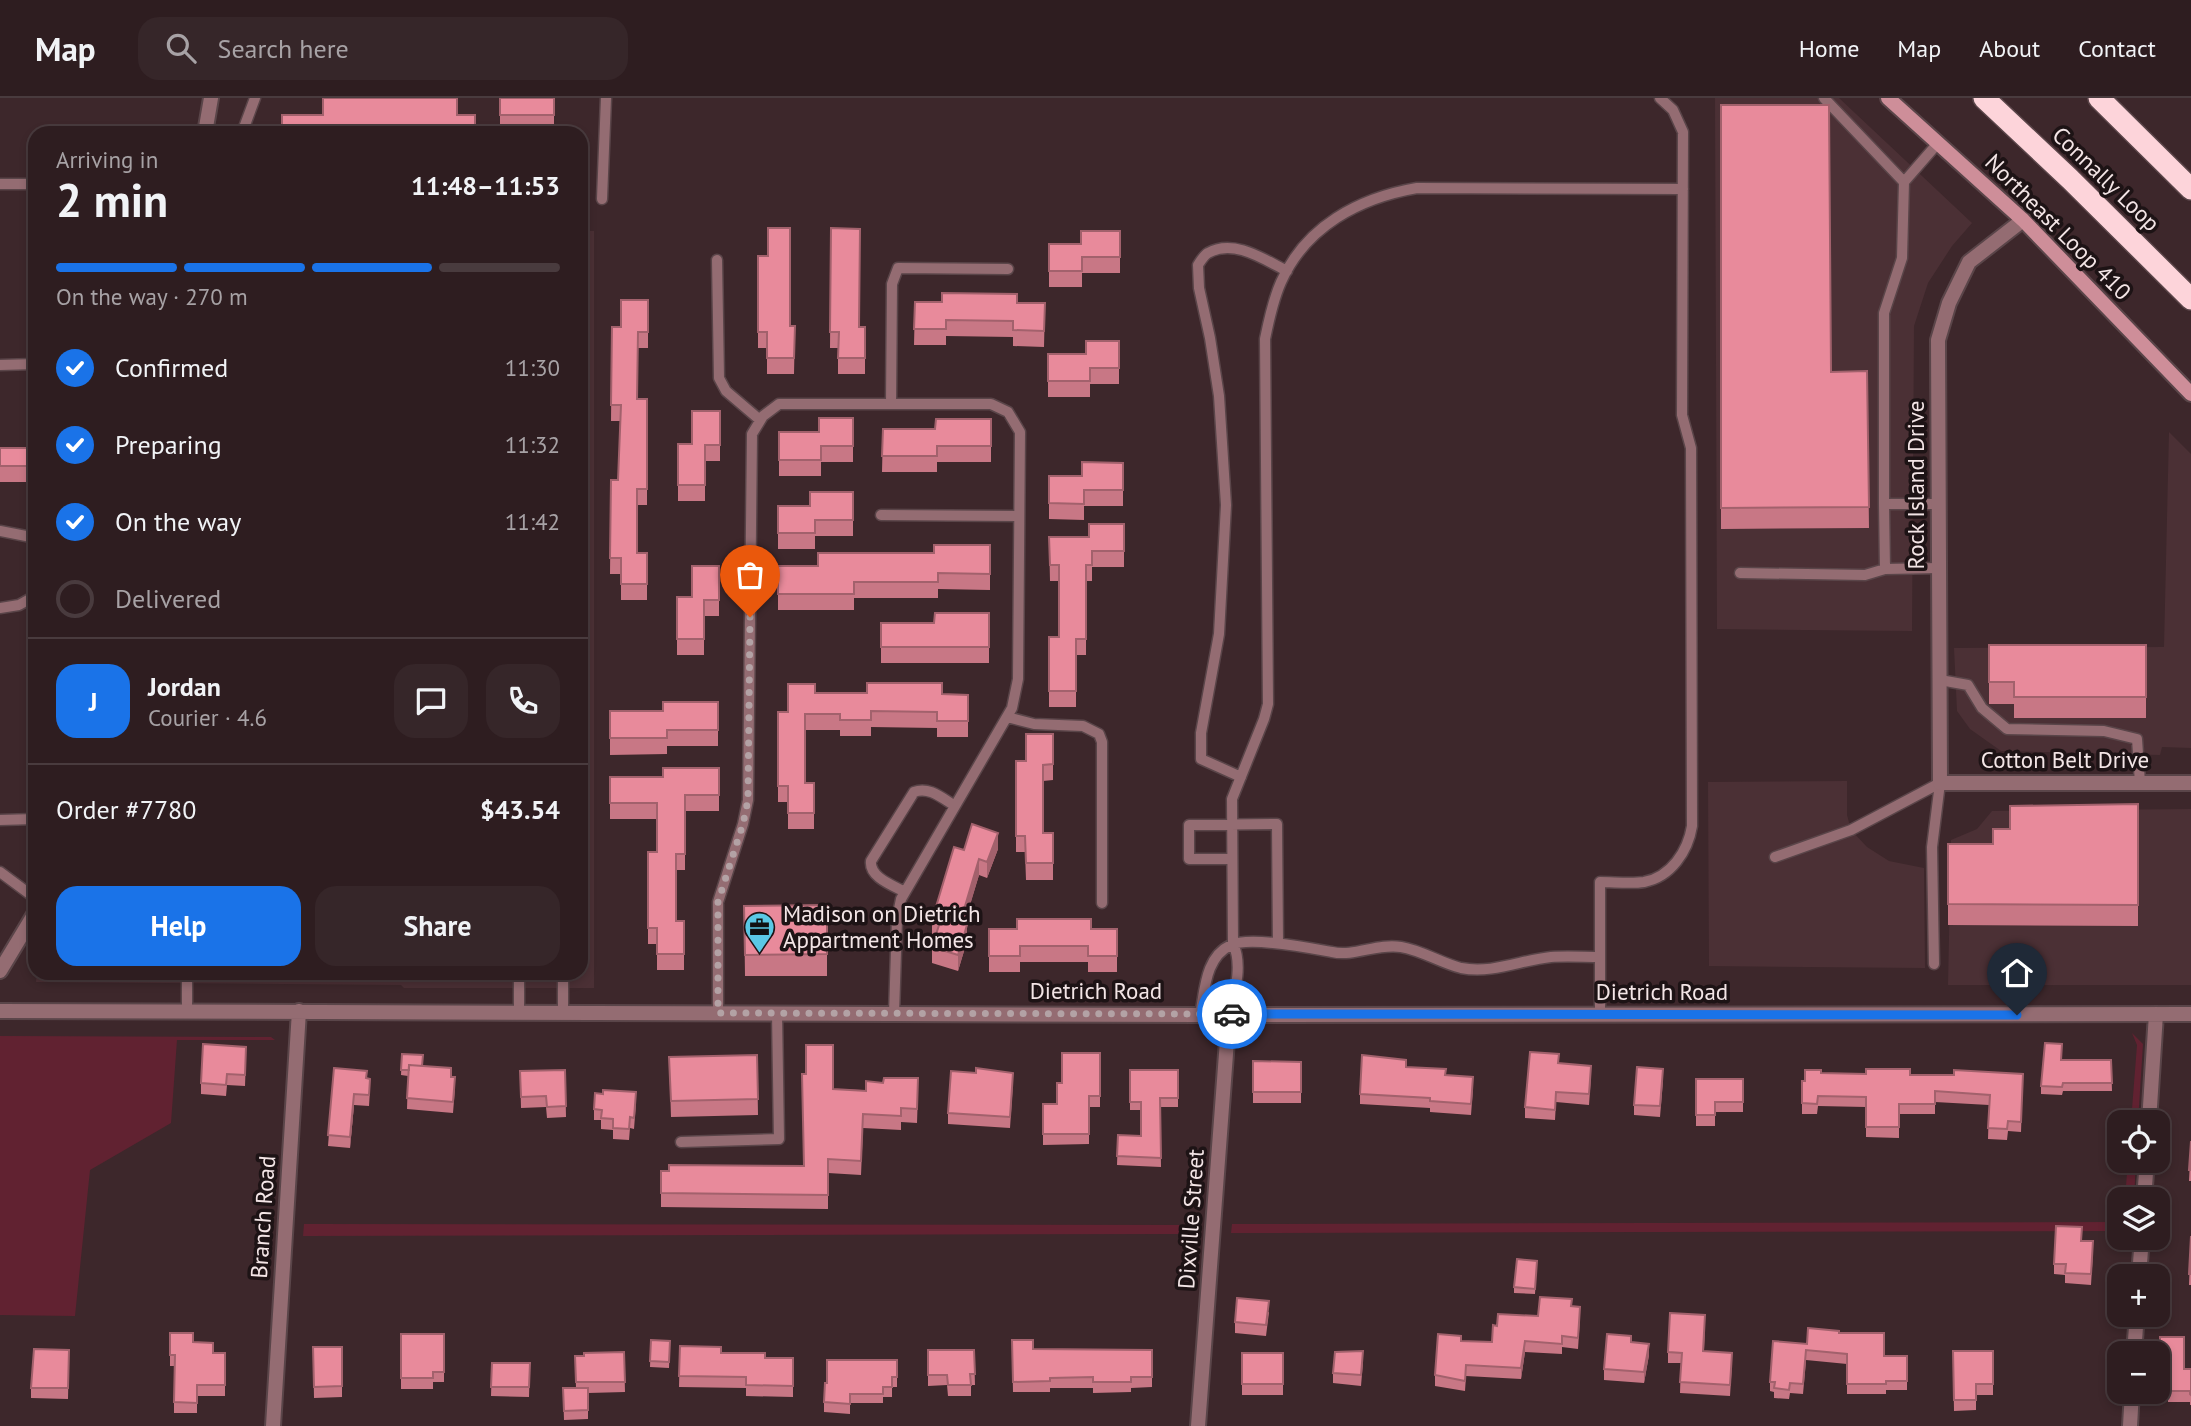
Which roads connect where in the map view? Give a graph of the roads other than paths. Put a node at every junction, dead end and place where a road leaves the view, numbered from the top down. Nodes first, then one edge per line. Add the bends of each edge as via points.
1 (211, 98) edge
2 (255, 98) edge
3 (606, 98) edge
4 (1660, 98) edge
5 (1824, 98) edge
6 (1888, 98) edge
7 (1983, 98) edge
8 (2099, 98) edge
9 (206, 126) edge
10 (245, 126) edge
11 (1938, 143) junction
12 (1905, 182) junction
13 (0, 184) edge
14 (28, 184) edge
15 (1683, 189) junction
16 (2191, 189) edge
17 (602, 200) dead end
18 (2023, 220) junction
19 (717, 260) dead end
20 (1008, 269) dead end
21 (1287, 271) junction
22 (2191, 299) edge
23 (28, 364) edge
24 (0, 365) edge
25 (2191, 394) edge
26 (891, 404) junction
27 (761, 421) junction
28 (1884, 504) junction
29 (1939, 504) junction
30 (881, 516) dead end
31 (1019, 516) junction
32 (0, 531) edge
33 (28, 536) edge
34 (1939, 568) junction
35 (1885, 569) junction
36 (1740, 573) dead end
37 (28, 600) edge
38 (0, 608) edge
39 (1940, 680) junction
40 (1007, 717) junction
41 (1241, 777) junction
42 (1940, 783) junction
43 (2140, 783) junction
44 (2191, 783) edge
45 (955, 806) junction
46 (28, 819) edge
47 (0, 820) edge
48 (1232, 825) junction
49 (1775, 857) dead end
50 (1232, 859) junction
51 (0, 872) edge
52 (905, 892) junction
53 (28, 893) edge
54 (1102, 903) dead end
55 (28, 938) edge
56 (1233, 943) junction
57 (1278, 943) junction
58 (1600, 957) junction
59 (1934, 964) dead end
60 (0, 971) edge
61 (187, 980) edge
62 (519, 980) edge
63 (563, 980) edge
64 (0, 1011) edge
65 (187, 1011) junction
66 (299, 1011) junction
67 (519, 1012) junction
68 (563, 1012) junction
69 (718, 1013) junction
70 (776, 1013) junction
71 (894, 1014) junction
72 (1228, 1014) junction
73 (2156, 1014) junction
74 (2191, 1014) edge
75 (1200, 1015) junction
76 (1600, 1015) junction
77 (2150, 1110) edge
78 (681, 1142) dead end
79 (2131, 1404) edge
80 (273, 1426) edge
81 (1198, 1426) edge
82 (2130, 1426) edge

1 - 9 street
2 - 10 lane
3 - 17 lane
4 - 15 lane via 1673,110 1683,132
5 - 12 lane
6 - 11 main road, Northeast Loop 410
7 - 22 highway, Connally Loop
8 - 16 highway
11 - 12 lane
11 - 18 main road, Northeast Loop 410
12 - 28 lane via 1902,258 1884,313
13 - 14 lane
15 - 21 lane via 1417,188 1387,193 1354,206 1328,224 1301,249
15 - 58 lane via 1682,415 1691,447 1692,826 1681,856 1659,876 1645,882 1600,882
18 - 25 main road, Northeast Loop 410
18 - 29 street, Rock Island Drive via 1969,262 1938,340
19 - 27 lane via 719,378 726,391
20 - 26 lane via 898,268 892,284
21 - 41 lane via 1271,309 1265,339 1268,704
21 - 41 lane via 1252,253 1226,248 1207,253 1198,265 1219,396 1226,505 1219,634 1201,733 1201,759
23 - 24 lane
26 - 27 lane via 779,404
26 - 31 lane via 990,404 1008,412 1020,432
27 - 69 lane via 752,434 748,800 718,902
28 - 29 lane
28 - 35 lane
29 - 34 street, Rock Island Drive
30 - 31 lane
31 - 40 lane via 1018,679
32 - 33 lane
34 - 35 lane
34 - 39 street, Rock Island Drive
35 - 36 lane via 1865,575
37 - 38 lane
39 - 42 street, Rock Island Drive
39 - 43 lane via 1968,685 1982,708 2007,729 2104,731 2137,739
40 - 45 lane
40 - 54 lane via 1034,724 1083,726 1099,734
41 - 48 lane via 1232,799
42 - 43 street, Cotton Belt Drive
42 - 49 lane via 1851,830
42 - 59 lane via 1932,847
43 - 44 street, Cotton Belt Drive
45 - 52 lane
45 - 52 lane via 928,790 914,792 871,860 874,874
46 - 47 lane
48 - 50 lane
48 - 50 lane via 1189,825 1189,859
48 - 57 lane via 1277,824
50 - 56 lane
51 - 53 lane
52 - 71 lane via 897,919
55 - 60 street
56 - 57 lane
56 - 72 lane via 1237,983
56 - 75 lane via 1217,954 1209,970
57 - 58 lane via 1338,953 1401,947 1463,968 1503,968 1550,957
58 - 76 lane
61 - 65 lane
62 - 67 lane
63 - 68 lane
64 - 65 street, Dietrich Road
65 - 66 street, Dietrich Road
66 - 67 street, Dietrich Road
66 - 80 street, Branch Road
67 - 68 street, Dietrich Road
68 - 69 street, Dietrich Road
69 - 70 street, Dietrich Road
70 - 71 street, Dietrich Road
70 - 78 lane via 779,1139
71 - 75 street, Dietrich Road
72 - 75 street, Dietrich Road
72 - 76 street, Dietrich Road
72 - 81 street, Dixville Street
73 - 74 street, Dietrich Road
73 - 76 street, Dietrich Road
73 - 77 street
79 - 82 street

